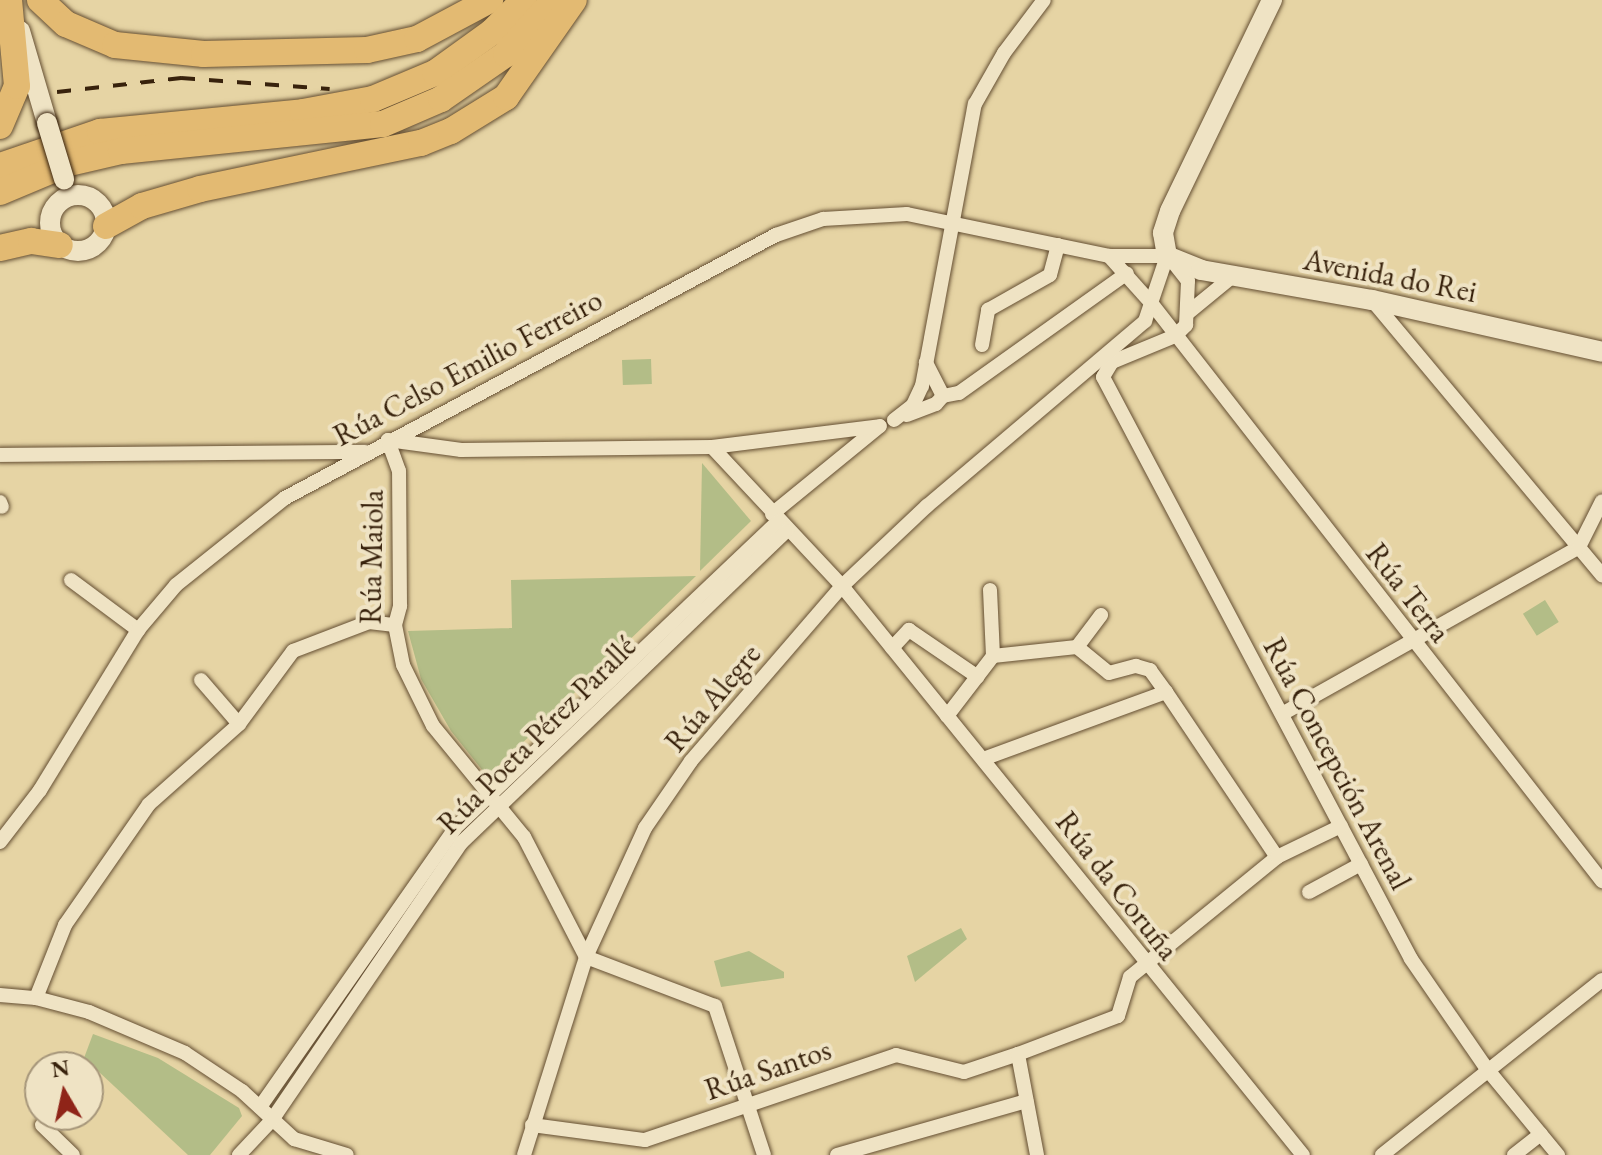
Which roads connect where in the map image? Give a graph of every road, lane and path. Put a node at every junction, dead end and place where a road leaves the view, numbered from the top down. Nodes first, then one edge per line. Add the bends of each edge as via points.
1 (10, 0) edge
2 (40, 0) edge
3 (490, 0) edge
4 (524, 0) edge
5 (554, 0) edge
6 (574, 0) edge
7 (1044, 0) edge
8 (1272, 0) edge
9 (0, 126) edge
10 (0, 166) edge
11 (67, 188) junction
12 (0, 192) edge
13 (952, 223) junction
14 (106, 226) junction
15 (60, 245) junction
16 (1058, 245) junction
17 (0, 248) edge
18 (1109, 256) junction
19 (1167, 256) junction
20 (1127, 273) junction
21 (1233, 276) junction
22 (1372, 300) junction
23 (1152, 304) junction
24 (1189, 312) junction
25 (1175, 336) junction
26 (982, 345) dead end
27 (1602, 352) edge
28 (1083, 370) junction
29 (1103, 377) junction
30 (930, 393) junction
31 (887, 423) junction
32 (388, 440) junction
33 (712, 447) junction
34 (366, 452) junction
35 (0, 455) edge
36 (1602, 501) edge
37 (778, 522) junction
38 (1579, 547) junction
39 (1602, 575) edge
40 (71, 580) dead end
41 (842, 586) junction
42 (990, 590) dead end
43 (1101, 615) dead end
44 (395, 625) junction
45 (138, 630) junction
46 (1413, 641) junction
47 (1077, 647) junction
48 (892, 648) junction
49 (993, 656) junction
50 (978, 677) junction
51 (201, 680) dead end
52 (1166, 692) junction
53 (1282, 714) junction
54 (947, 716) junction
55 (239, 724) junction
56 (983, 759) junction
57 (493, 800) junction
58 (1341, 826) junction
59 (0, 842) edge
60 (1277, 857) junction
61 (1361, 864) junction
62 (1602, 881) edge
63 (1309, 892) dead end
64 (586, 957) junction
65 (1146, 966) junction
66 (1602, 980) edge
67 (0, 995) edge
68 (36, 998) junction
69 (1018, 1054) junction
70 (1487, 1069) junction
71 (1026, 1101) junction
72 (748, 1104) junction
73 (260, 1107) junction
74 (272, 1120) junction
75 (532, 1125) junction
76 (48, 1131) edge
77 (1541, 1134) junction
78 (343, 1154) edge
79 (73, 1155) edge
80 (239, 1155) edge
81 (524, 1155) edge
82 (764, 1155) edge
83 (837, 1155) edge
84 (1037, 1155) edge
85 (1303, 1155) edge
86 (1382, 1155) edge
87 (1514, 1155) edge
88 (1558, 1155) edge

1 - 9 highway via 17,86
1 - 11 main road, bridge
2 - 3 highway via 66,24 115,45 233,54 367,50 417,39
4 - 10 highway via 492,32 435,73 373,99 303,112 100,132
5 - 12 highway via 506,54 441,99 383,124 121,151 69,163
6 - 14 highway via 506,97 451,131 421,143 200,189 142,206
7 - 13 street via 1004,53 975,104
8 - 19 main road via 1170,211 1163,233
11 - 14 main road via 96,201
11 - 15 main road via 51,213 50,230
13 - 16 street, Rúa Celso Emilio Ferreiro
13 - 30 street via 926,362
13 - 32 street, Rúa Celso Emilio Ferreiro via 863,213 794,227
14 - 15 main road via 99,241 84,250
15 - 17 highway via 31,241
16 - 18 street, Rúa Celso Emilio Ferreiro
16 - 26 street via 1050,275 988,310
18 - 19 street, Rúa Celso Emilio Ferreiro
18 - 20 street
19 - 21 main road, Avenida do Rei via 1189,267
19 - 23 street
19 - 24 street via 1188,281
20 - 23 street
20 - 30 street via 959,393
21 - 22 main road, Avenida do Rei
21 - 24 street
22 - 27 main road, Avenida do Rei
22 - 38 street
23 - 25 street, Rúa Terra
23 - 28 street, Rúa Alegre via 1145,321
24 - 25 street
25 - 29 street via 1112,362
25 - 46 street, Rúa Terra
28 - 29 street
28 - 41 street, Rúa Alegre
29 - 53 street, Rúa Concepción Arenal
30 - 31 street
31 - 33 street
31 - 37 street, Rúa Poeta Pérez Parallé
32 - 33 street via 461,450
32 - 34 street, Rúa Celso Emilio Ferreiro
32 - 44 street, Rúa Maiola via 399,471 400,606
33 - 37 street, Rúa da Coruña
34 - 35 street
34 - 45 street, Rúa Celso Emilio Ferreiro via 285,498 176,585
36 - 38 street
37 - 41 street, Rúa da Coruña
37 - 57 street, Rúa Poeta Pérez Parallé
38 - 39 street
38 - 46 street
40 - 45 street
41 - 48 street, Rúa da Coruña
41 - 64 street, Rúa Alegre via 684,772 645,828
42 - 49 street
43 - 47 street
44 - 55 street via 369,622 293,651
44 - 57 street, Rúa Maiola via 403,665 433,726
45 - 59 street, Rúa Celso Emilio Ferreiro via 40,790
46 - 53 street
46 - 62 street, Rúa Terra
47 - 49 street
47 - 52 street via 1109,673 1136,666 1150,670
48 - 50 street via 909,630
48 - 54 street, Rúa da Coruña
49 - 50 street
50 - 54 street
51 - 55 street
52 - 56 street
52 - 60 street
53 - 58 street, Rúa Concepción Arenal
54 - 56 street, Rúa da Coruña
55 - 68 street via 149,804 65,925
56 - 65 street, Rúa da Coruña
57 - 64 street, Rúa Maiola via 524,837
57 - 73 street, Rúa Poeta Pérez Parallé via 455,828
57 - 74 street, Rúa Poeta Pérez Parallé
58 - 60 street
58 - 61 street, Rúa Concepción Arenal
60 - 65 street
61 - 63 street
61 - 70 street, Rúa Concepción Arenal via 1432,995
64 - 72 street via 715,1006
64 - 75 street, Rúa Alegre
65 - 69 street, Rúa Santos via 1130,977 1118,1016
65 - 85 street, Rúa da Coruña
66 - 70 street
67 - 68 street
68 - 73 street via 89,1012 185,1053
69 - 71 street
69 - 72 street, Rúa Santos via 964,1072 896,1055
70 - 77 street, Rúa Concepción Arenal
70 - 86 street
71 - 83 street
71 - 84 street
72 - 75 street, Rúa Santos via 645,1140
72 - 82 street
73 - 74 street
74 - 78 street via 294,1139
74 - 80 street, Rúa Poeta Pérez Parallé
75 - 81 street, Rúa Alegre
76 - 79 street
77 - 87 street
77 - 88 street, Rúa Concepción Arenal

